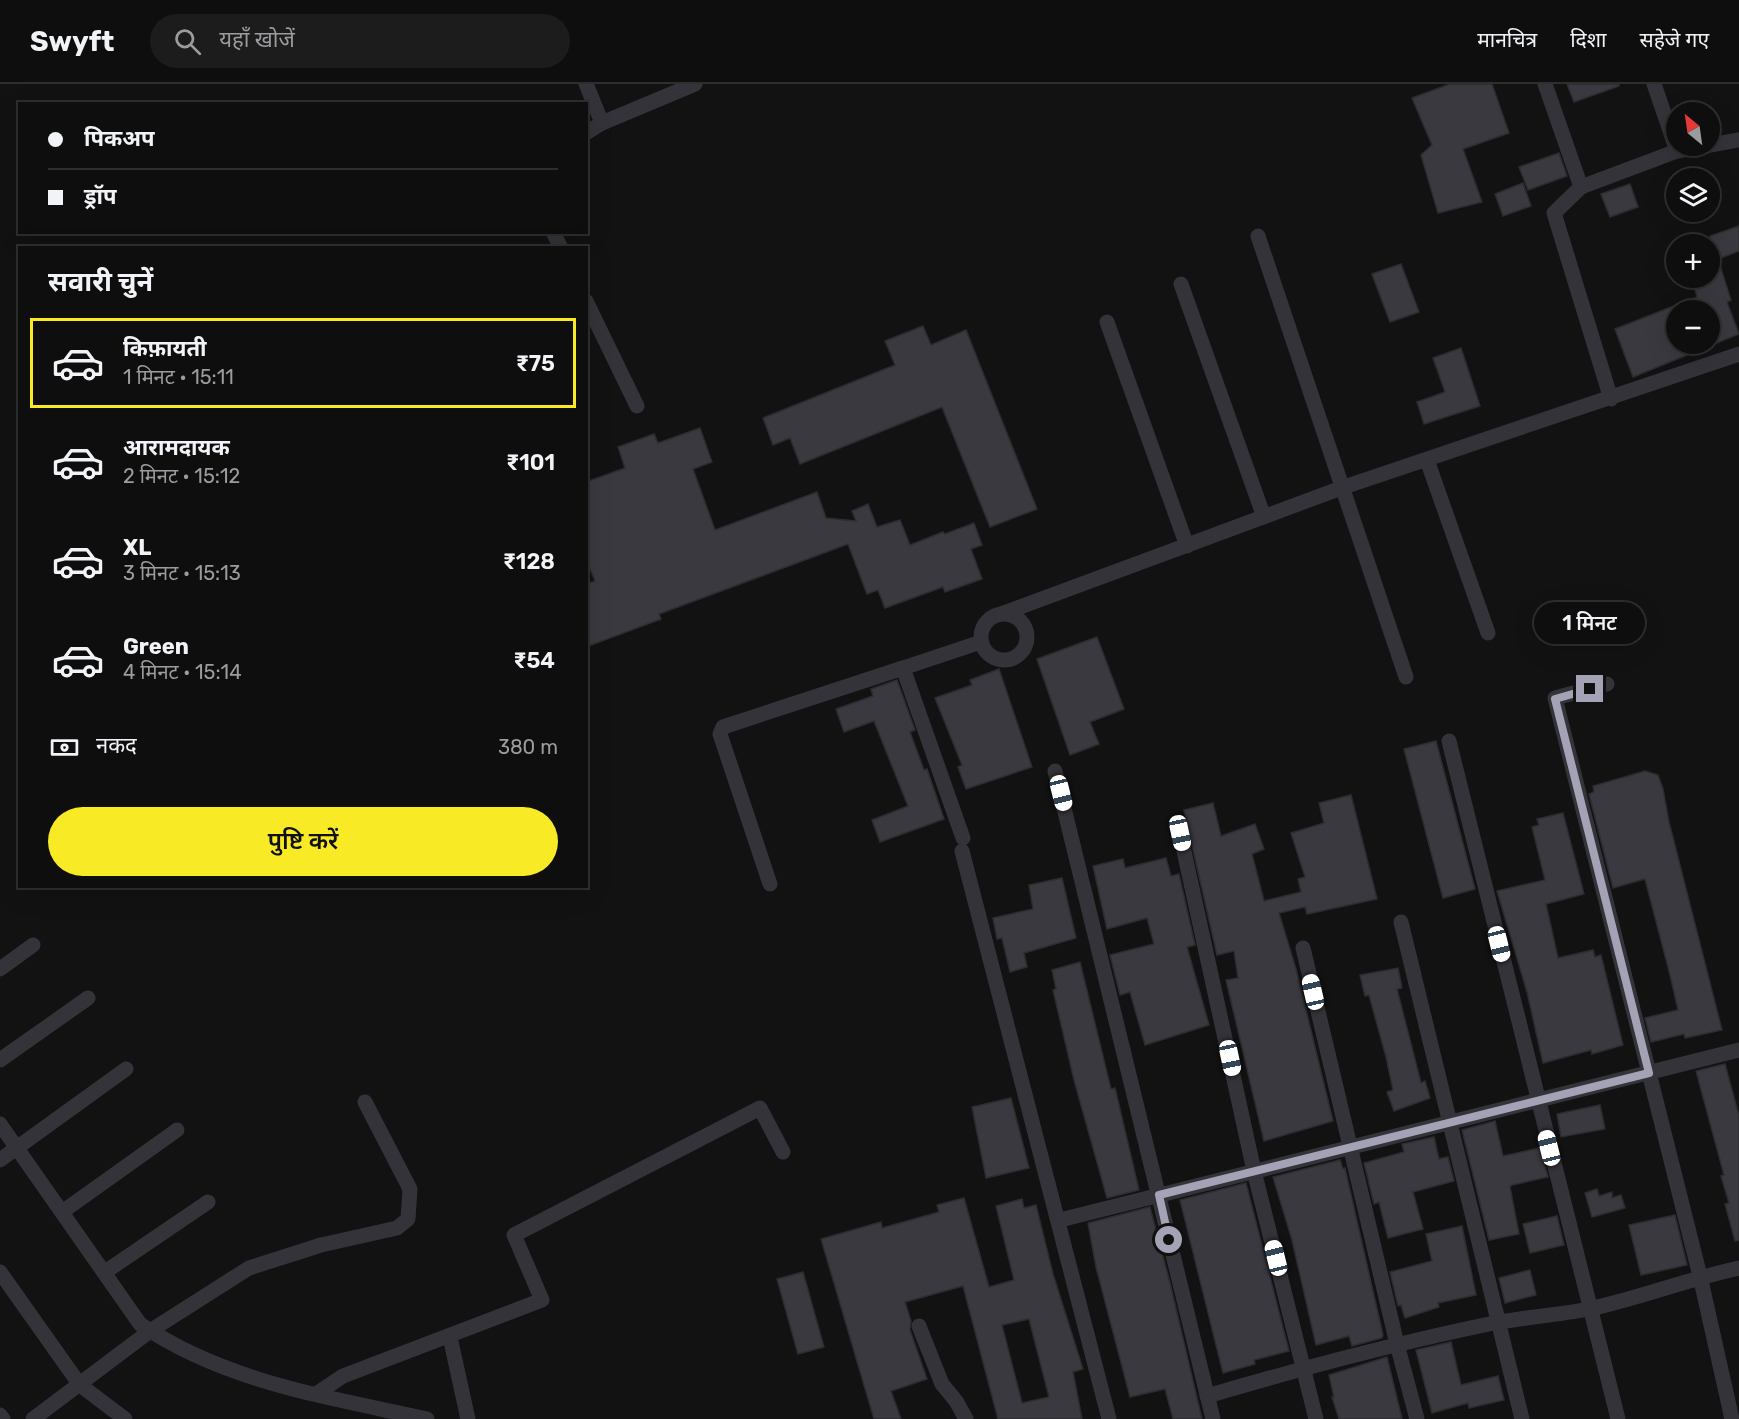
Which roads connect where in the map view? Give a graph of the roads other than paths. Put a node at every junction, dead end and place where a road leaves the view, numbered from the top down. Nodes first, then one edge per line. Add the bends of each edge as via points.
1 (586, 84) edge
2 (1545, 84) edge
3 (1654, 84) edge
4 (687, 86) edge
5 (1666, 119) edge
6 (602, 123) junction
7 (588, 132) edge
8 (1739, 140) edge
9 (1720, 143) edge
10 (1666, 155) edge
11 (1581, 187) junction
12 (1258, 236) dead end
13 (1181, 284) dead end
14 (588, 305) edge
15 (1107, 322) dead end
16 (1739, 354) edge
17 (1611, 399) junction
18 (637, 406) dead end
19 (1427, 460) junction
20 (1344, 487) junction
21 (1264, 517) junction
22 (1187, 546) junction
23 (1001, 614) junction
24 (1488, 633) dead end
25 (981, 642) junction
26 (903, 668) junction
27 (1406, 677) dead end
28 (1607, 684) dead end
29 (1449, 741) dead end
30 (1055, 771) dead end
31 (1180, 833) dead end
32 (770, 884) dead end
33 (1401, 922) dead end
34 (33, 945) dead end
35 (1303, 948) dead end
36 (0, 969) edge
37 (88, 998) dead end
38 (1739, 1050) edge
39 (0, 1060) edge
40 (126, 1069) dead end
41 (1649, 1073) junction
42 (365, 1102) dead end
43 (1538, 1102) junction
44 (1450, 1122) junction
45 (0, 1124) edge
46 (177, 1130) dead end
47 (16, 1148) junction
48 (1350, 1148) junction
49 (783, 1152) dead end
50 (0, 1160) edge
51 (1254, 1171) junction
52 (1159, 1195) junction
53 (208, 1202) dead end
54 (62, 1212) junction
55 (1060, 1220) junction
56 (1739, 1268) edge
57 (0, 1272) edge
58 (105, 1272) junction
59 (1700, 1276) junction
60 (1590, 1309) junction
61 (1498, 1322) junction
62 (920, 1326) dead end
63 (150, 1331) junction
64 (450, 1337) junction
65 (1397, 1344) junction
66 (1303, 1368) junction
67 (80, 1386) junction
68 (316, 1394) junction
69 (1207, 1396) junction
70 (0, 1415) edge
71 (3, 1419) edge
72 (33, 1419) edge
73 (125, 1419) edge
74 (427, 1419) edge
75 (468, 1419) edge
76 (966, 1419) edge
77 (1109, 1419) edge
78 (1213, 1419) edge
79 (1316, 1419) edge
80 (1417, 1419) edge
81 (1522, 1419) edge
82 (1618, 1419) edge
83 (1732, 1419) edge

1 - 6 street
2 - 11 street
3 - 5 street
4 - 6 street
6 - 7 street
8 - 9 street
10 - 11 street
11 - 17 street via 1554,213
12 - 20 street
13 - 21 street
14 - 18 street
15 - 22 street
16 - 17 street
17 - 19 street
19 - 20 street
19 - 24 street
20 - 21 street
20 - 27 street
21 - 22 street
22 - 23 street
23 - 25 street via 987,621
23 - 25 street via 1022,622 1028,638 1022,652 1010,660 995,659
25 - 26 street
26 - 32 street via 723,727 720,734
26 - 55 street via 963,844
28 - 41 street via 1555,699
29 - 43 street
30 - 52 street
31 - 51 street
33 - 44 street
34 - 36 street
35 - 48 street
37 - 39 street
38 - 41 street
40 - 47 street
41 - 43 street
41 - 59 street
42 - 63 street via 410,1189 408,1219 397,1228 321,1245 249,1268
43 - 44 street
43 - 60 street
44 - 48 street
44 - 61 street
45 - 47 street
46 - 54 street
47 - 50 street
47 - 54 street
48 - 51 street
48 - 65 street
49 - 64 street via 760,1108 514,1234 542,1300
51 - 52 street
51 - 66 street
52 - 55 street
52 - 69 street
53 - 58 street
54 - 58 street
55 - 77 street
56 - 59 street
57 - 67 street
58 - 63 street via 140,1324
59 - 60 street
59 - 83 street
60 - 61 street
60 - 82 street
61 - 65 street
61 - 81 street
62 - 76 street via 942,1384
63 - 67 street
63 - 68 street via 222,1366 281,1388
64 - 68 street via 343,1376
64 - 75 street
65 - 66 street
65 - 80 street
66 - 69 street
66 - 79 street
67 - 72 street
67 - 73 street
68 - 74 street
69 - 78 street
70 - 71 street

